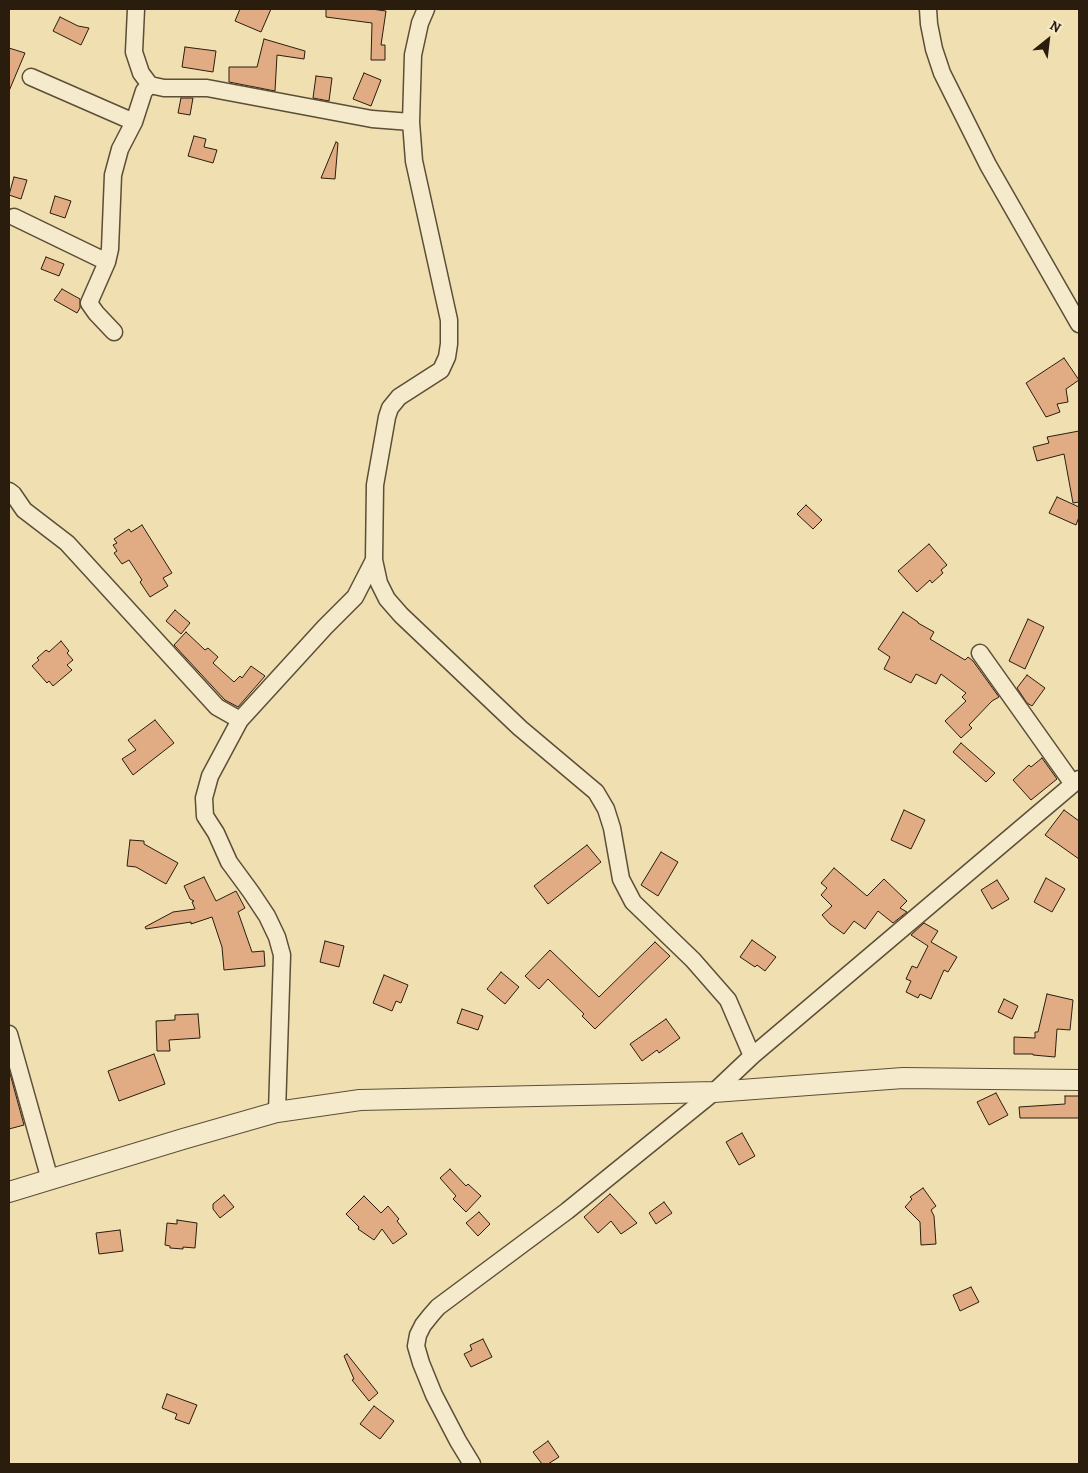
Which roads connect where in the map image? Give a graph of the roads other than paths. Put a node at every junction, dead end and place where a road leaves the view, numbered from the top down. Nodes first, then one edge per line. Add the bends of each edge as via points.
1 (136, 9) edge
2 (426, 9) edge
3 (928, 9) edge
4 (31, 77) dead end
5 (150, 85) junction
6 (134, 122) junction
7 (411, 122) junction
8 (14, 217) dead end
9 (107, 262) junction
10 (1079, 324) edge
11 (114, 332) dead end
12 (9, 491) edge
13 (374, 560) junction
14 (980, 653) dead end
15 (240, 720) junction
16 (1076, 781) edge
17 (9, 1034) edge
18 (752, 1056) junction
19 (1079, 1080) edge
20 (714, 1092) junction
21 (278, 1112) junction
22 (50, 1180) junction
23 (9, 1192) edge
24 (472, 1464) edge

1 - 5 street via 134,52 141,73
2 - 7 street via 413,55
3 - 10 street via 934,49 942,72 988,165
4 - 6 street
5 - 6 street via 144,92
5 - 7 street via 207,88 372,119
6 - 9 street via 120,149 112,175
7 - 13 street via 414,161 449,320 449,344 441,370 404,393 390,408 375,485
8 - 9 street
9 - 11 street via 89,303
12 - 15 street via 24,510 67,543 217,707
13 - 15 street via 355,597
13 - 18 street via 379,583 401,615 520,728 596,792 606,809 621,879 633,902 728,1000
14 - 16 street
15 - 21 street via 210,776 204,798 205,816 229,862 267,916 282,955
16 - 18 street
17 - 22 street
18 - 20 street
19 - 20 street via 903,1078
20 - 21 street via 360,1100
20 - 24 street via 567,1211 438,1307 423,1325 416,1346 421,1363 434,1395
21 - 22 street
22 - 23 street

